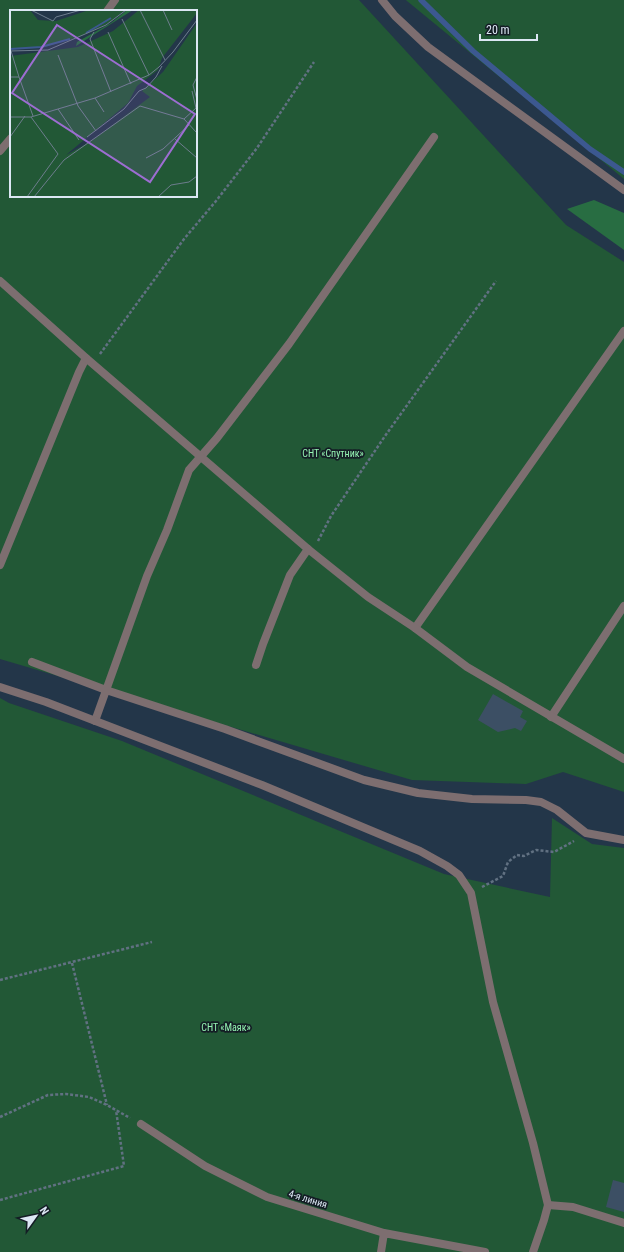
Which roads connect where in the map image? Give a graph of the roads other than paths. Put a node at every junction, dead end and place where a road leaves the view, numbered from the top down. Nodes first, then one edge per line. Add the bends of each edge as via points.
1 (115, 0) edge
2 (382, 0) edge
3 (108, 10) edge
4 (434, 137) dead end
5 (10, 139) edge
6 (0, 152) edge
7 (624, 190) edge
8 (0, 281) edge
9 (624, 331) edge
10 (86, 358) junction
11 (200, 456) junction
12 (310, 550) junction
13 (0, 565) edge
14 (624, 606) edge
15 (415, 628) junction
16 (32, 662) dead end
17 (256, 665) dead end
18 (0, 687) edge
19 (106, 690) junction
20 (551, 717) junction
21 (95, 721) junction
22 (624, 759) edge
23 (624, 840) edge
24 (140, 1124) road end
25 (548, 1205) junction
26 (624, 1223) edge
27 (384, 1233) junction
28 (381, 1252) edge
29 (485, 1252) edge
30 (533, 1252) edge

1 - 3 street
2 - 7 street via 428,47
4 - 11 street via 289,344 217,438
5 - 6 street
8 - 10 street
9 - 15 street
10 - 11 street
10 - 13 street
11 - 12 street
11 - 19 street via 189,470
12 - 15 street via 368,597
12 - 17 street via 290,575
14 - 20 street
15 - 20 street via 467,667
16 - 19 street
18 - 21 street
19 - 21 street
19 - 23 street via 225,729 364,780 418,793 472,800 541,802 557,810 586,833
20 - 22 street
21 - 25 street via 262,785 420,851 459,875 471,893 493,1002
24 - 27 street, 4-я линия via 205,1166 267,1197
25 - 26 street via 573,1207
25 - 30 street
27 - 28 street
27 - 29 street, 4-я линия

